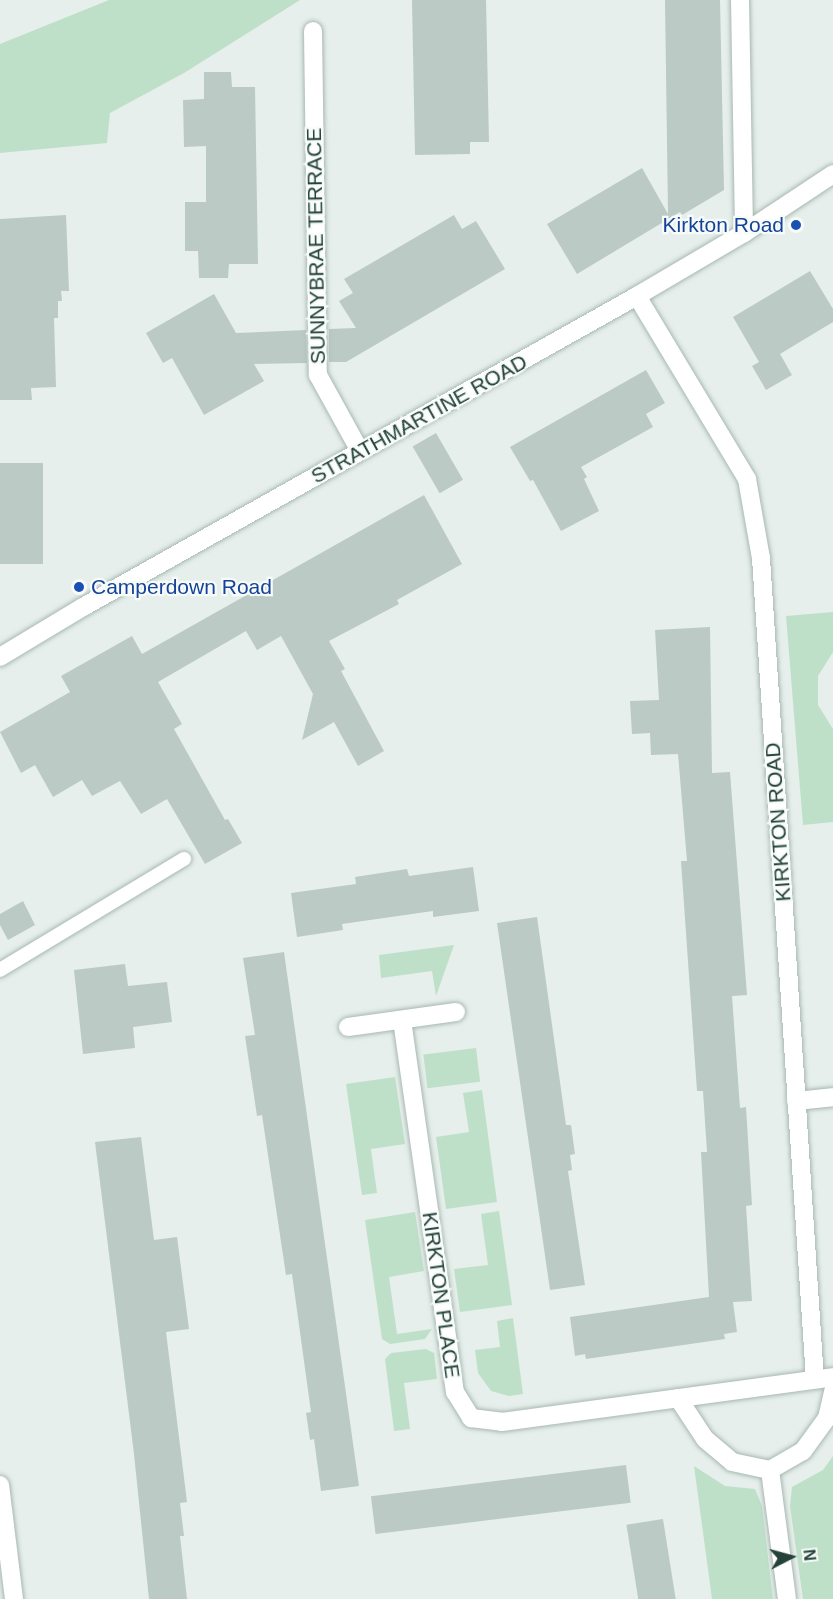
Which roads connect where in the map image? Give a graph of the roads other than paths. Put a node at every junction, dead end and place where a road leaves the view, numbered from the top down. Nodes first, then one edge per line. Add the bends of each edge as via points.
1 (740, 0) edge
2 (313, 31) dead end
3 (833, 174) edge
4 (744, 233) junction
5 (637, 296) junction
6 (360, 451) junction
7 (0, 657) edge
8 (184, 859) dead end
9 (0, 970) edge
10 (456, 1012) dead end
11 (402, 1020) junction
12 (348, 1027) dead end
13 (833, 1097) edge
14 (796, 1101) junction
15 (824, 1378) edge
16 (833, 1391) edge
17 (678, 1398) junction
18 (770, 1470) junction
19 (0, 1485) edge
20 (14, 1599) edge
21 (787, 1599) edge

1 - 4 street
2 - 6 street, SUNNYBRAE TERRACE via 318,375
3 - 4 street, STRATHMARTINE ROAD
4 - 5 street, STRATHMARTINE ROAD
5 - 6 street, STRATHMARTINE ROAD
5 - 14 street, KIRKTON ROAD via 747,479 761,558
6 - 7 street, STRATHMARTINE ROAD
8 - 9 lane
10 - 11 street
11 - 12 street
11 - 17 street, KIRKTON PLACE via 455,1392 471,1418 502,1422
13 - 14 street
14 - 15 street, KIRKTON ROAD
15 - 17 street, KIRKTON PLACE
16 - 18 street via 826,1418 803,1451
17 - 18 street via 705,1439 732,1462
18 - 21 street
19 - 20 street

